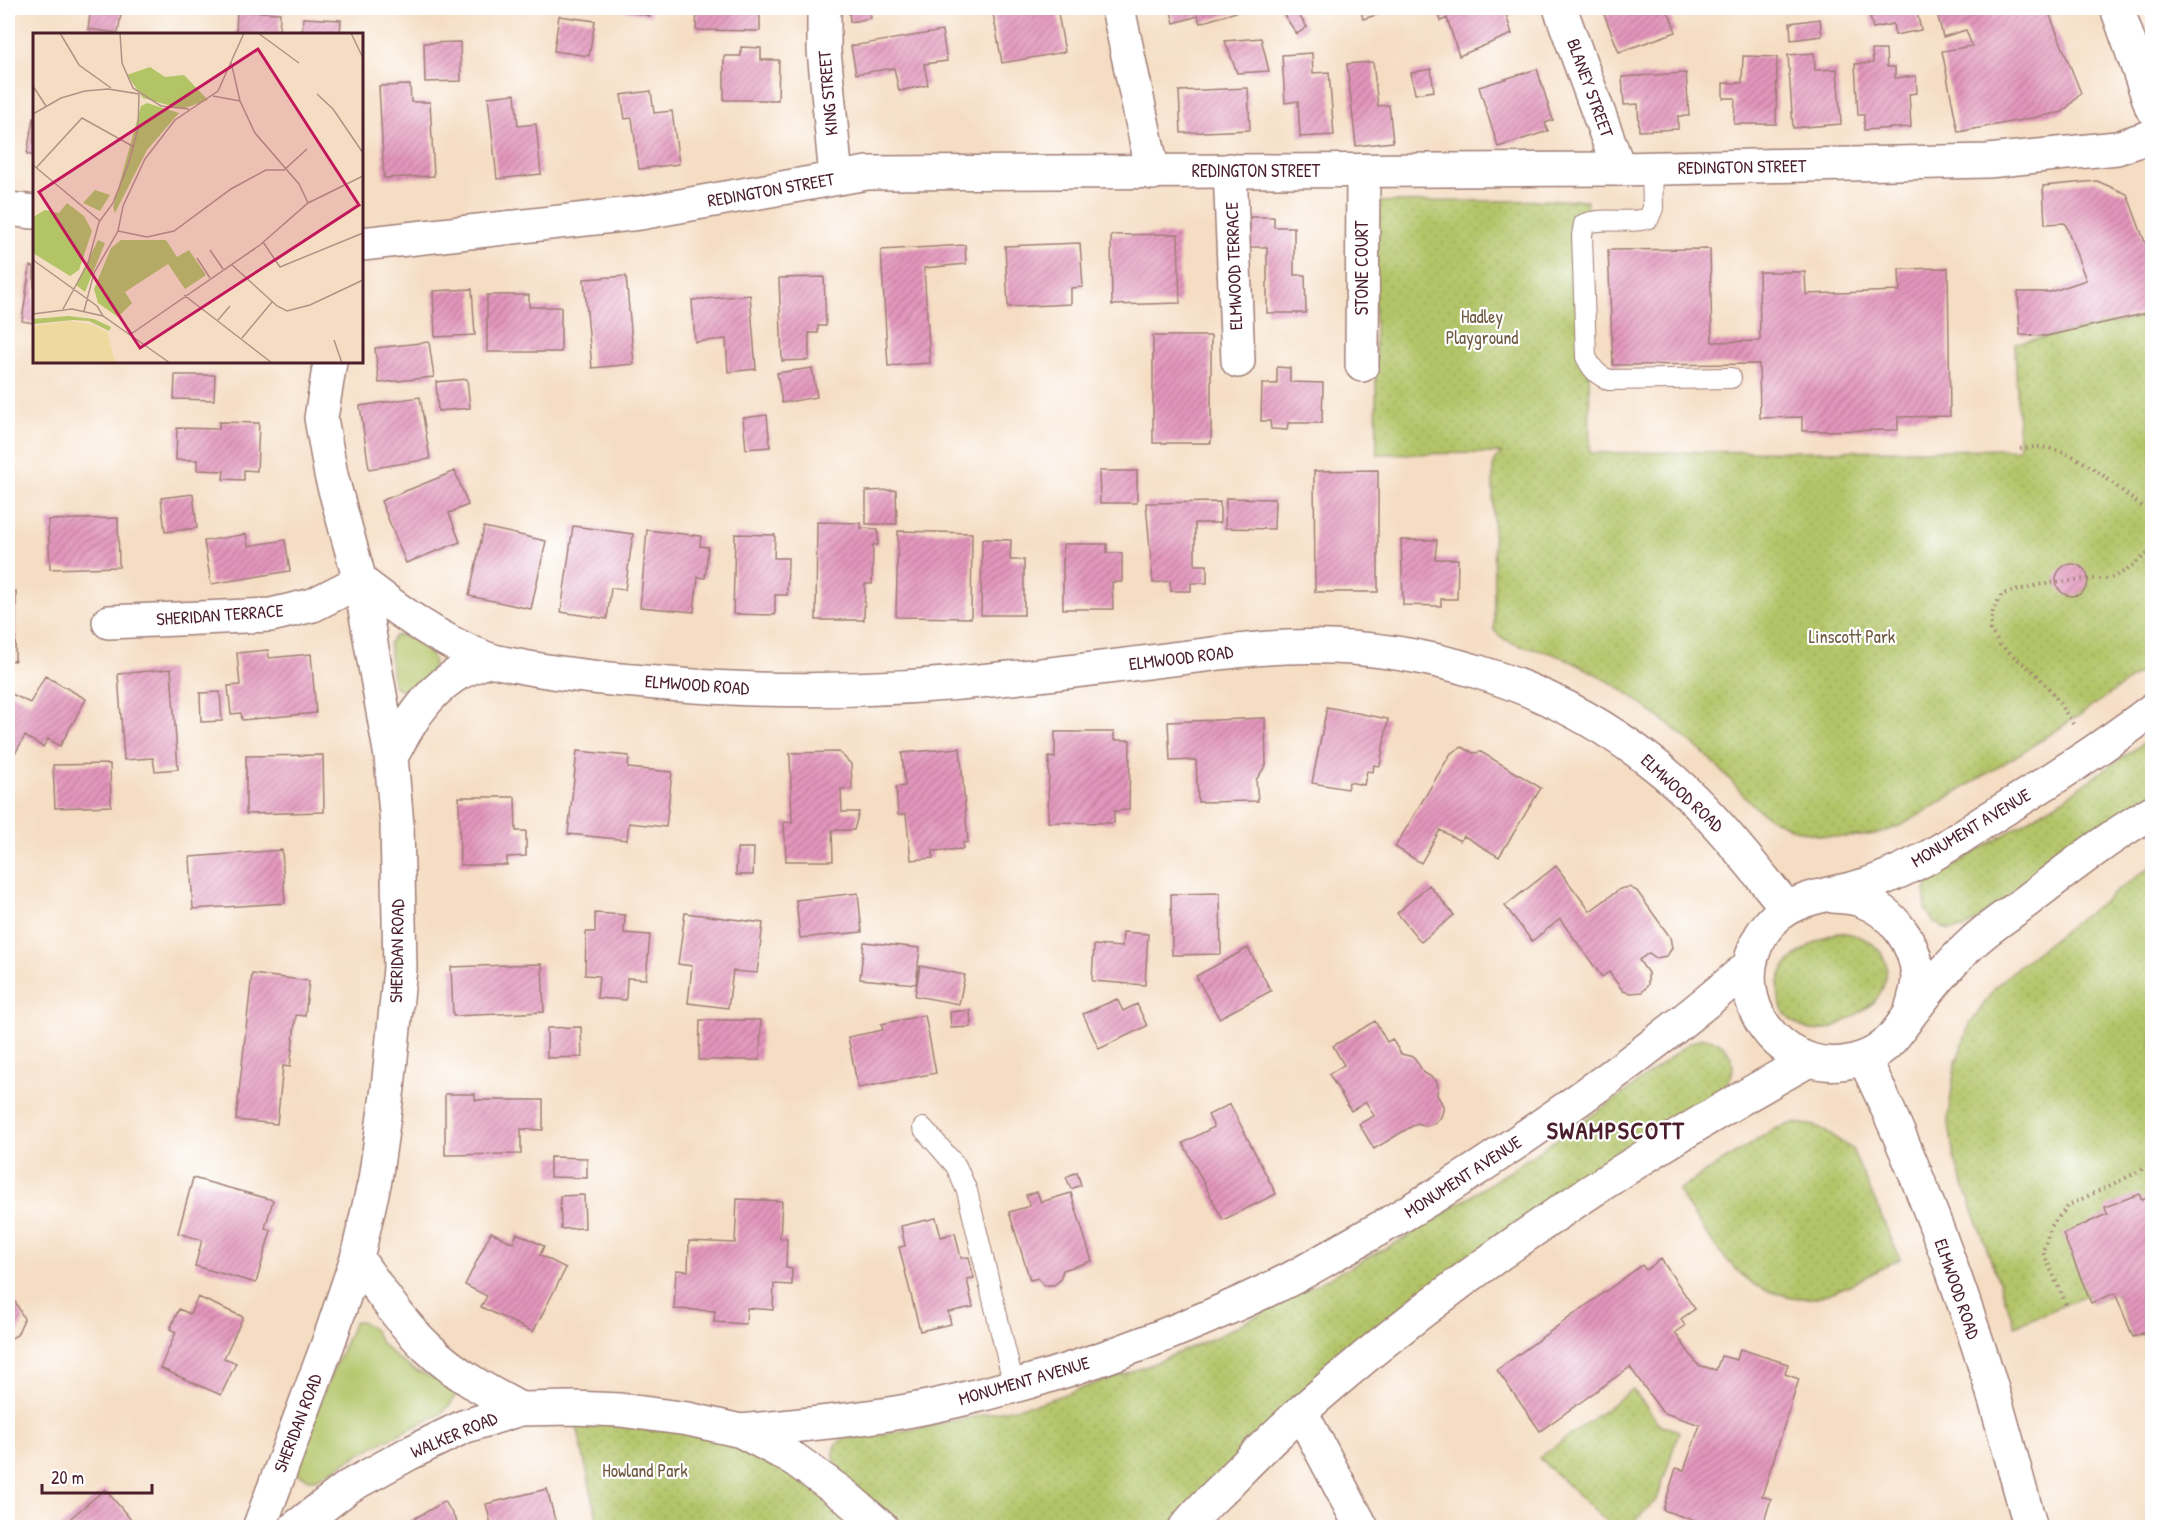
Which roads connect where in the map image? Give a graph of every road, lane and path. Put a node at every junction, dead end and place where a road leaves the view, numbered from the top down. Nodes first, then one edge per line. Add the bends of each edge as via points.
1 (824, 8) edge
2 (1118, 8) edge
3 (1560, 8) edge
4 (2117, 8) edge
5 (2152, 108) edge
6 (2152, 136) edge
7 (1652, 168) junction
8 (1619, 169) junction
9 (1230, 170) junction
10 (1362, 171) junction
11 (1153, 173) junction
12 (836, 178) junction
13 (8, 209) edge
14 (33, 212) edge
15 (363, 244) edge
16 (1238, 361) dead end
17 (330, 363) edge
18 (1362, 365) dead end
19 (1731, 378) dead end
20 (2020, 449) dead end
21 (2152, 513) edge
22 (2152, 550) edge
23 (360, 581) junction
24 (109, 622) dead end
25 (489, 660) junction
26 (2152, 710) edge
27 (2088, 754) junction
28 (391, 757) junction
29 (2152, 812) edge
30 (1830, 895) junction
31 (1787, 908) junction
32 (1750, 964) junction
33 (1909, 1015) junction
34 (1864, 1058) junction
35 (1809, 1060) junction
36 (923, 1128) dead end
37 (2152, 1162) edge
38 (357, 1258) junction
39 (2066, 1305) dead end
40 (1014, 1386) junction
41 (520, 1409) junction
42 (1300, 1412) junction
43 (741, 1431) junction
44 (259, 1527) edge
45 (295, 1527) edge
46 (882, 1527) edge
47 (1185, 1527) edge
48 (1362, 1527) edge
49 (2031, 1527) edge

1 - 12 street, KING STREET
2 - 11 street
3 - 8 street, BLANEY STREET
4 - 5 street
6 - 7 street, REDINGTON STREET via 2117,148 1988,161
7 - 8 street, REDINGTON STREET
7 - 19 lane via 1653,208 1649,218 1584,224 1586,357 1598,375 1610,380
8 - 10 street, REDINGTON STREET
9 - 10 street, REDINGTON STREET
9 - 11 street, REDINGTON STREET
9 - 16 street, ELMWOOD TERRACE
10 - 18 street, STONE COURT
11 - 12 street, REDINGTON STREET via 867,173
12 - 15 street, REDINGTON STREET via 640,213
13 - 14 street
17 - 23 street, SHERIDAN ROAD via 321,418 331,475
20 - 21 path via 2039,447 2065,454 2093,468
22 - 27 path via 2109,579 2038,585 2002,594 1993,609 1990,630 2000,645 2053,693
23 - 24 street, SHERIDAN TERRACE via 313,605 271,615
23 - 25 street, ELMWOOD ROAD via 445,640
23 - 28 street, SHERIDAN ROAD
25 - 28 street via 455,675 429,697 409,722
25 - 31 street, ELMWOOD ROAD via 562,675 817,691 952,684 1287,647 1350,648 1449,662 1499,678 1565,707 1651,761 1725,833
26 - 27 street, MONUMENT AVENUE
27 - 30 street, MONUMENT AVENUE via 1926,859 1869,884
28 - 38 street, SHERIDAN ROAD via 397,825 400,968 375,1180
29 - 33 street via 2087,854 1973,941
30 - 31 street, MONUMENT AVENUE
30 - 33 street via 1859,899 1874,906 1902,932 1911,948 1917,977
31 - 32 street, MONUMENT AVENUE via 1766,928
32 - 35 street via 1750,993 1764,1028 1784,1047
32 - 40 street, MONUMENT AVENUE via 1640,1056 1422,1205 1268,1290 1150,1341
33 - 34 street via 1891,1040
34 - 35 street via 1843,1063
34 - 49 street, ELMWOOD ROAD via 1888,1107 1949,1262 1987,1374
35 - 42 street via 1695,1124 1548,1220 1418,1314
36 - 40 lane via 956,1166 967,1191
37 - 39 path via 2068,1205 2051,1226 2043,1252
38 - 41 street via 428,1349 472,1383
38 - 44 street, SHERIDAN ROAD
40 - 43 street, MONUMENT AVENUE via 893,1413
41 - 43 street, WALKER ROAD via 620,1410
41 - 45 street, WALKER ROAD via 463,1427 408,1454 348,1487
42 - 47 street
42 - 48 street
43 - 46 street via 794,1459

